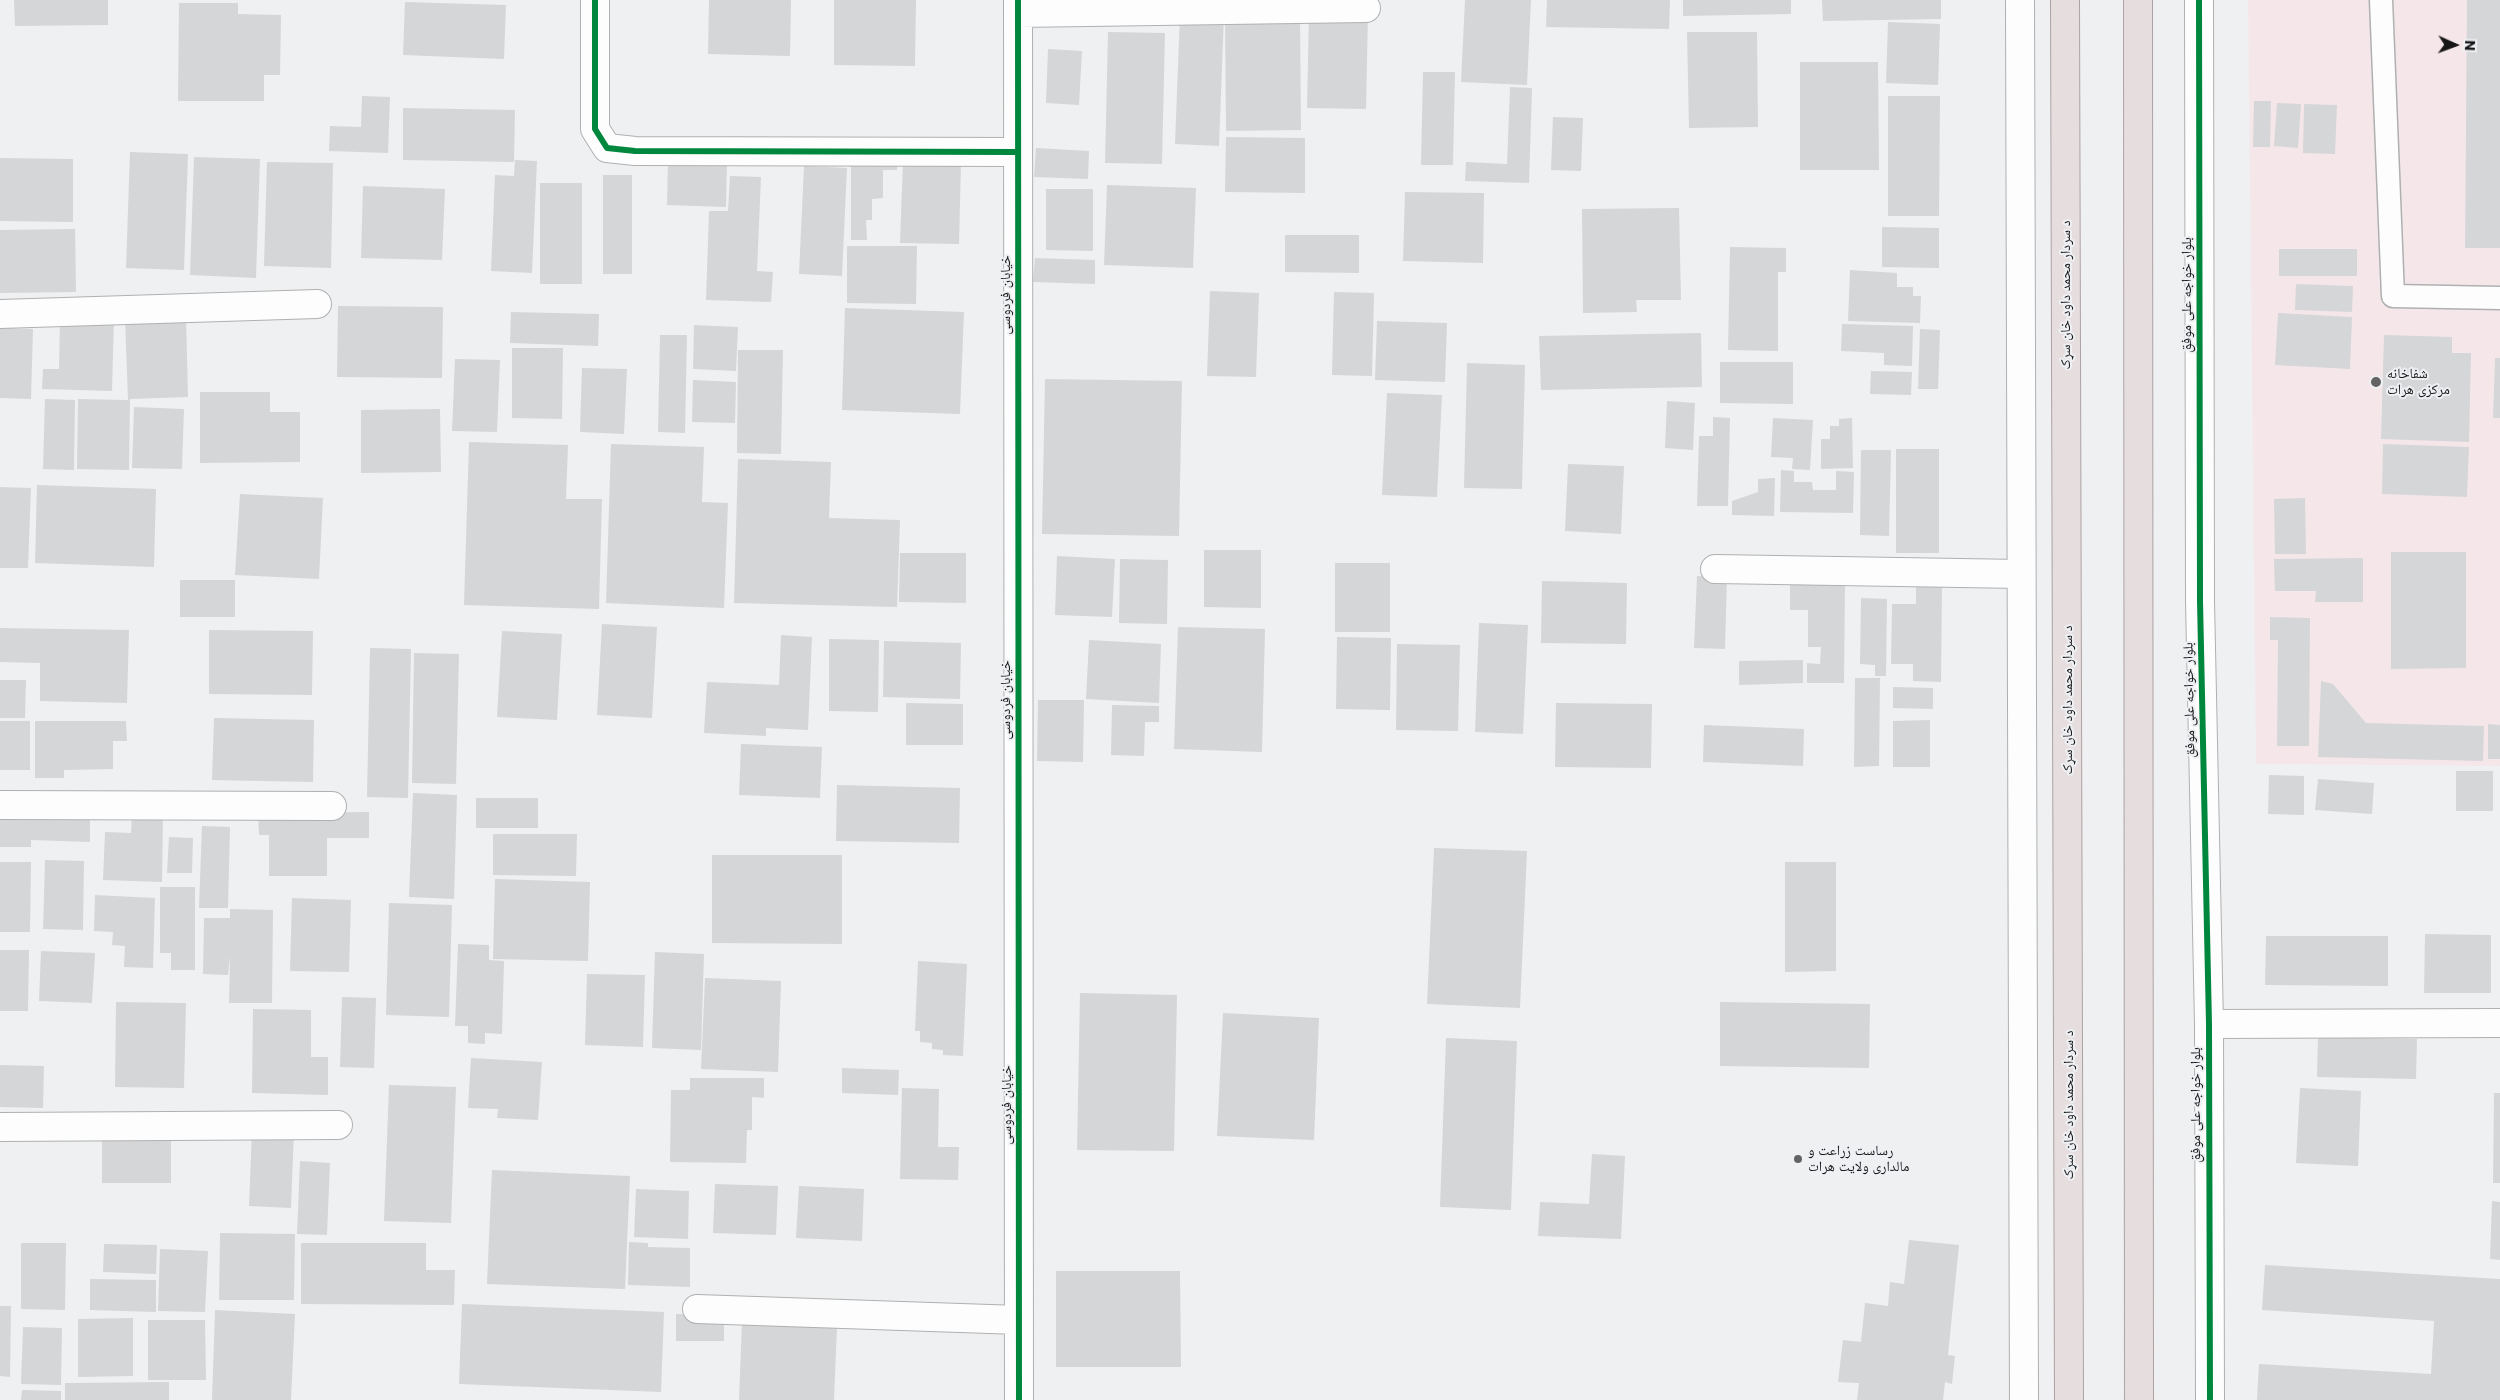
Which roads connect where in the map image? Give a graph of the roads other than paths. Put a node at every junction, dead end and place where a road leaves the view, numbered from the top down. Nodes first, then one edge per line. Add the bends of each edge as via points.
1 (595, 0) edge
2 (2020, 0) edge
3 (2064, 0) edge
4 (2138, 0) edge
5 (2199, 0) edge
6 (2381, 0) edge
7 (1018, 6) edge
8 (1366, 8) dead end
9 (1018, 152) junction
10 (2500, 298) edge
11 (317, 304) dead end
12 (0, 314) edge
13 (1715, 569) dead end
14 (2021, 574) junction
15 (0, 805) edge
16 (332, 806) dead end
17 (2500, 1023) edge
18 (2209, 1024) junction
19 (338, 1125) dead end
20 (0, 1127) edge
21 (697, 1309) dead end
22 (1019, 1320) junction
23 (1019, 1400) edge
24 (2024, 1400) edge
25 (2069, 1400) edge
26 (2139, 1400) edge
27 (2210, 1400) edge

1 - 9 street via 595,129 607,148 635,151
2 - 14 street
3 - 25 highway, د سردار محمد داود خان سړک
4 - 26 highway
5 - 18 street, بلوار خواجه علی موفق via 2200,600
6 - 10 lane via 2394,296
7 - 8 street
7 - 9 street, خیابان فردوسی
9 - 22 street, خیابان فردوسی
11 - 12 street
13 - 14 street
14 - 24 street
15 - 16 street
17 - 18 street
18 - 27 street, بلوار خواجه علی موفق
19 - 20 street
21 - 22 street
22 - 23 street, خیابان فردوسی

